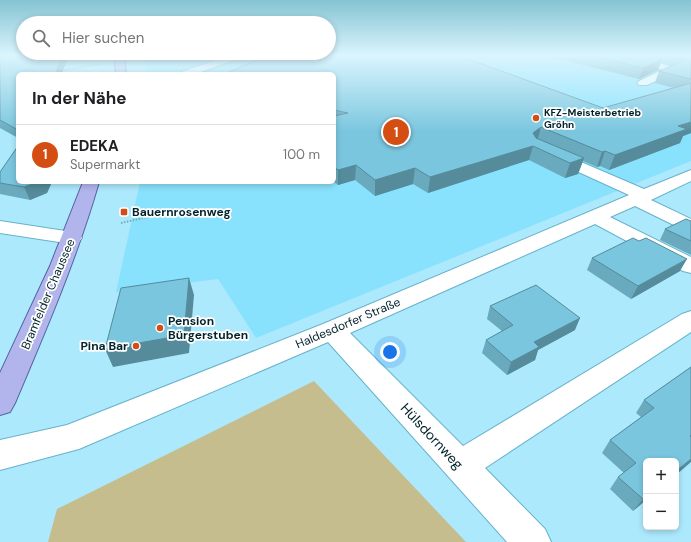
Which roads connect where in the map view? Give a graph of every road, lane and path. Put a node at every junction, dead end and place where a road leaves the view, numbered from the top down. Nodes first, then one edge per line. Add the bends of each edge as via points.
1 (647, 81) edge
2 (643, 83) edge
3 (538, 148) edge
4 (691, 175) edge
5 (90, 184) edge
6 (640, 198) junction
7 (174, 211) dead end
8 (596, 217) junction
9 (121, 223) dead end
10 (691, 226) edge
11 (0, 227) edge
12 (72, 238) junction
13 (685, 272) edge
14 (691, 320) edge
15 (332, 330) junction
16 (0, 403) edge
17 (0, 455) edge
18 (460, 466) junction
19 (532, 542) edge

1 - 2 street
3 - 6 street
4 - 6 street, Haldesdorfer Straße
5 - 12 main road, Bramfelder Chaussee
6 - 8 street, Haldesdorfer Straße
6 - 10 street
7 - 9 path
8 - 13 street
8 - 15 street, Haldesdorfer Straße
11 - 12 street
12 - 16 main road, Bramfelder Chaussee via 22,358
14 - 18 street
15 - 17 street, Haldesdorfer Straße via 68,439
15 - 18 street, Hülsdornweg
18 - 19 street, Hülsdornweg

